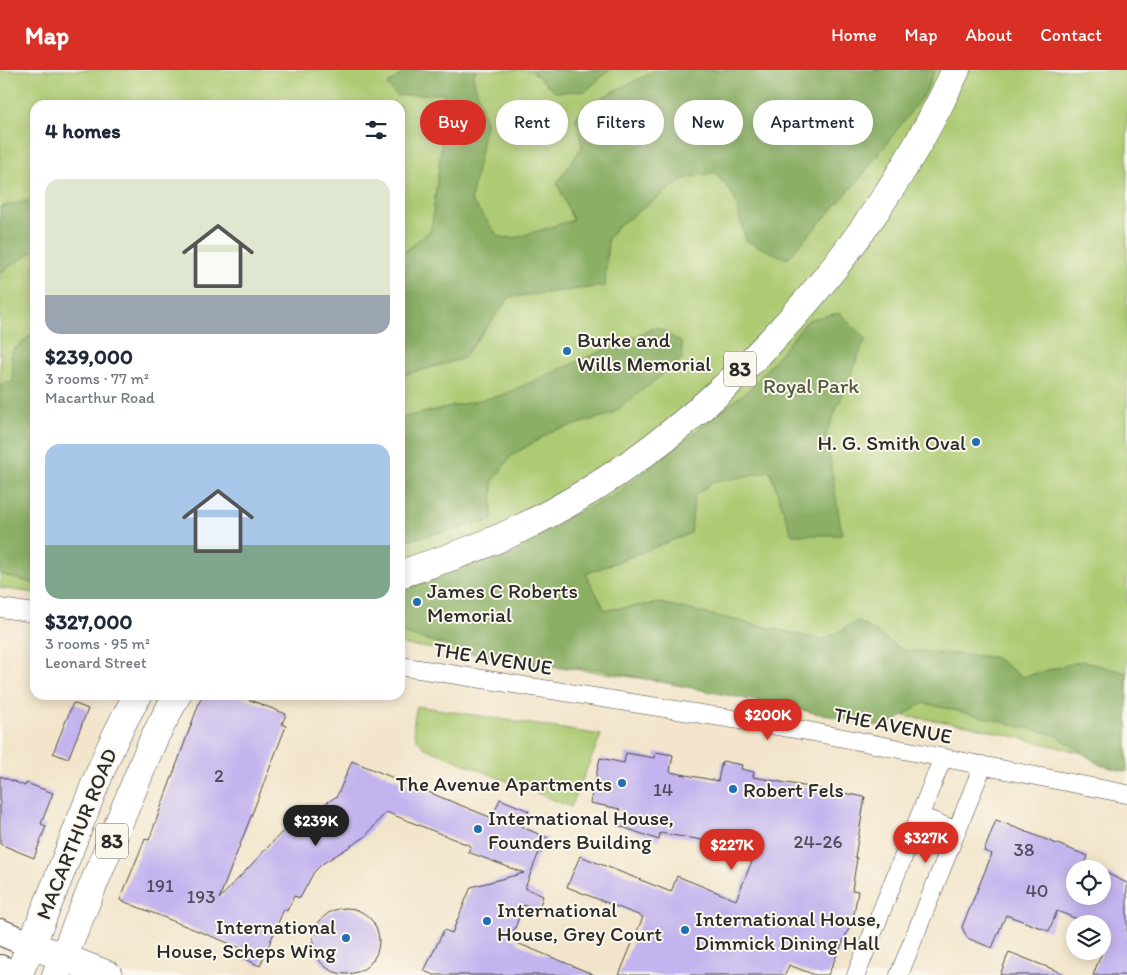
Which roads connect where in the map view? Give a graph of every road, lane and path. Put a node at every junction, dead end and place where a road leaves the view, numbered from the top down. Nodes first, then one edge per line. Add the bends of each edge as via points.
1 (956, 70) edge
2 (405, 572) edge
3 (0, 608) edge
4 (30, 612) edge
5 (405, 667) edge
6 (135, 700) edge
7 (162, 700) edge
8 (174, 700) edge
9 (160, 725) junction
10 (943, 757) junction
11 (983, 765) junction
12 (1127, 794) edge
13 (920, 816) junction
14 (957, 831) junction
15 (0, 932) edge
16 (31, 945) junction
17 (60, 966) edge
18 (0, 968) edge
19 (18, 975) edge
20 (108, 975) edge
21 (856, 975) edge
22 (899, 975) edge

1 - 2 highway, 83 via 901,175 843,257 770,341 696,412 630,464 554,511 473,549
3 - 4 street
5 - 10 street, THE AVENUE via 808,731
6 - 16 highway, MACARTHUR ROAD / 83 via 103,763
7 - 9 highway
8 - 9 highway, MACARTHUR ROAD / 83
9 - 17 highway, MACARTHUR ROAD / 83
10 - 11 street, THE AVENUE
10 - 13 street
11 - 12 street, THE AVENUE
11 - 14 street
13 - 14 street
13 - 21 street
14 - 22 street
15 - 16 main road
16 - 17 highway
16 - 19 highway, MACARTHUR ROAD / 83
17 - 20 highway
18 - 19 main road

